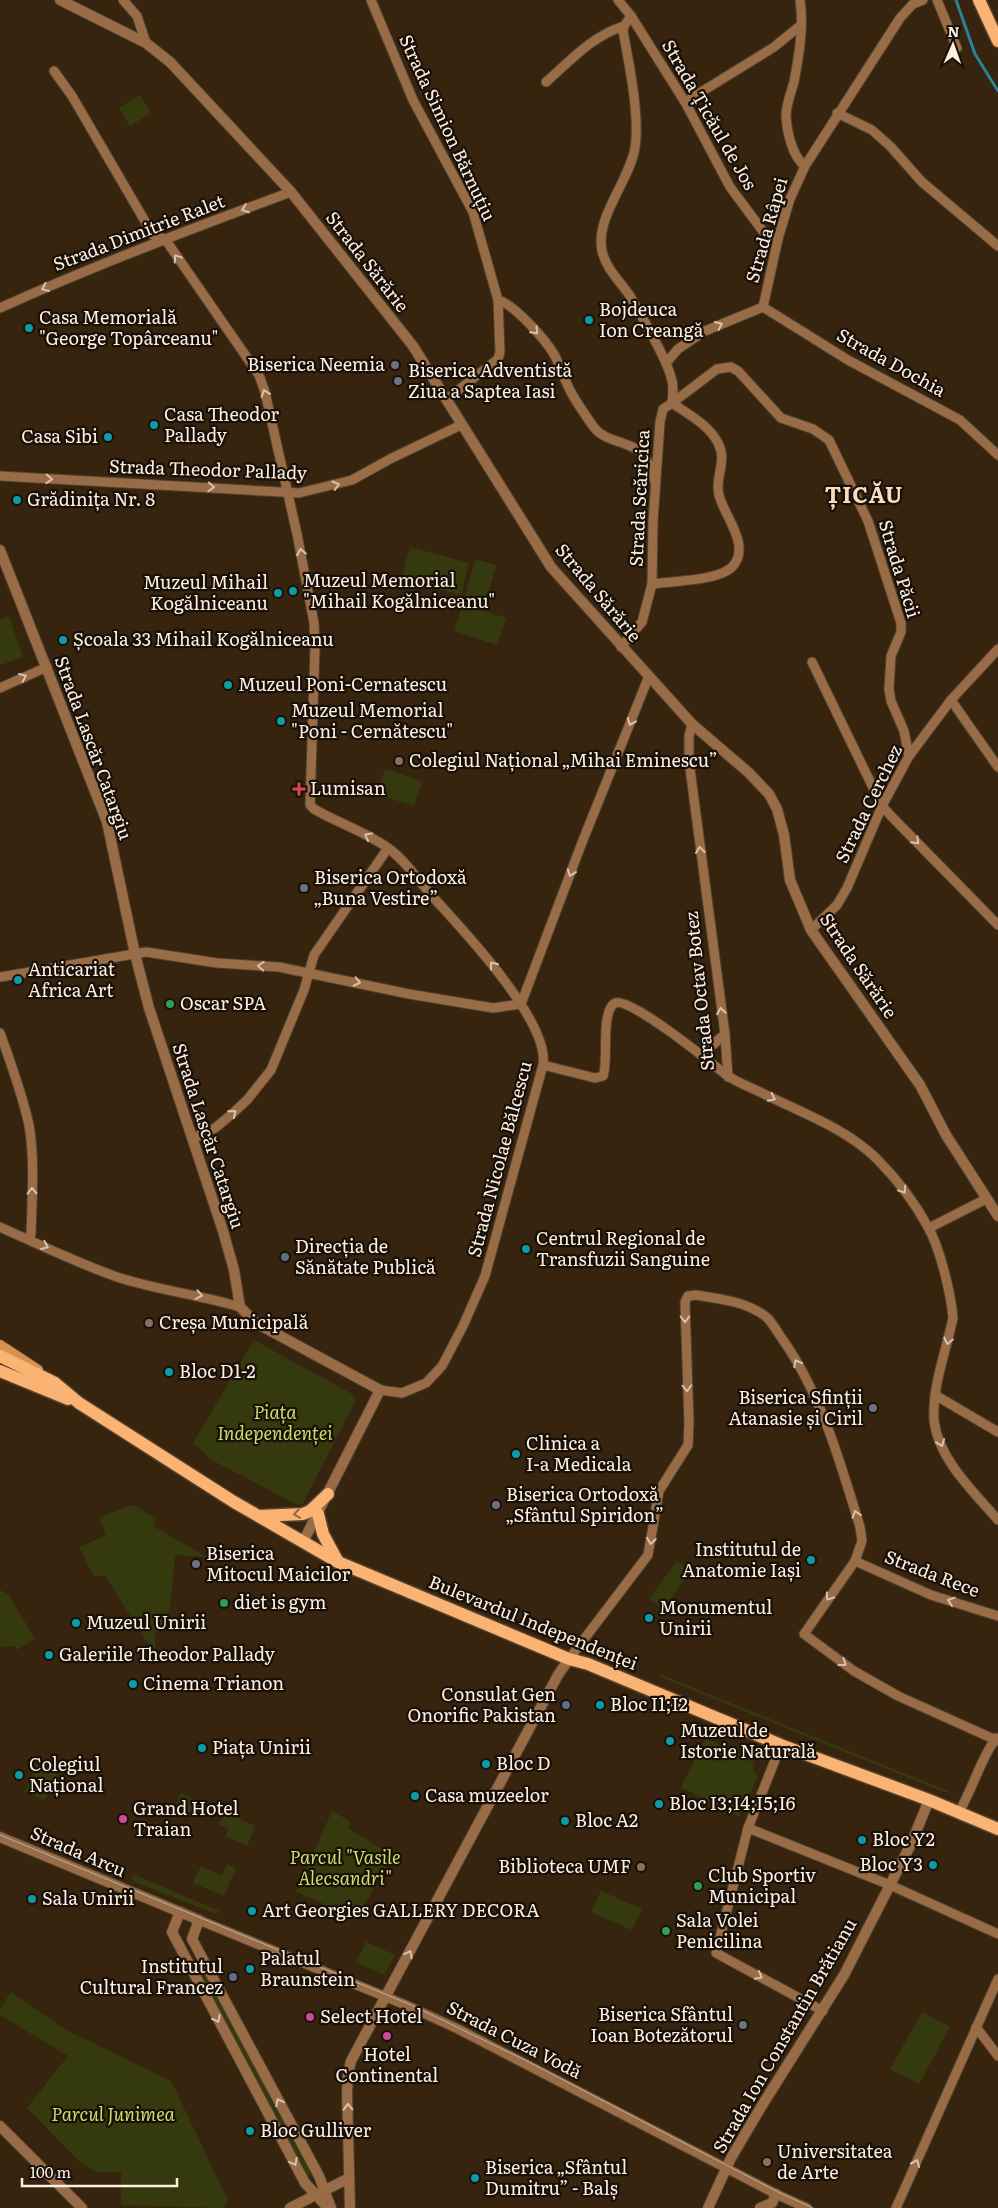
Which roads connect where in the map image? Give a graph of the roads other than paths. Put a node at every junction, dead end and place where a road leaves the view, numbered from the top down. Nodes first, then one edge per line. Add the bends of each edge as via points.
1 (60, 0) edge
2 (123, 0) edge
3 (371, 0) edge
4 (618, 0) edge
5 (800, 0) edge
6 (923, 0) edge
7 (937, 0) edge
8 (979, 0) edge
9 (631, 16) junction
10 (801, 25) junction
11 (624, 26) junction
12 (998, 41) edge
13 (146, 43) junction
14 (957, 48) dead end
15 (54, 71) dead end
16 (546, 82) dead end
17 (686, 102) junction
18 (837, 113) junction
19 (805, 166) junction
20 (291, 192) junction
21 (165, 239) junction
22 (778, 239) junction
23 (998, 246) edge
24 (498, 300) junction
25 (763, 307) junction
26 (0, 308) edge
27 (666, 364) junction
28 (446, 399) junction
29 (672, 403) junction
30 (461, 425) junction
31 (998, 455) edge
32 (0, 476) edge
33 (656, 484) junction
34 (288, 492) junction
35 (0, 550) edge
36 (652, 584) junction
37 (621, 647) junction
38 (998, 649) edge
39 (812, 662) dead end
40 (47, 667) junction
41 (649, 676) junction
42 (0, 688) edge
43 (951, 700) junction
44 (692, 724) junction
45 (909, 756) junction
46 (998, 767) edge
47 (882, 806) junction
48 (388, 848) junction
49 (998, 925) edge
50 (811, 930) junction
51 (135, 954) junction
52 (309, 972) junction
53 (0, 977) edge
54 (521, 1004) junction
55 (0, 1033) edge
56 (725, 1034) junction
57 (701, 1055) junction
58 (543, 1064) junction
59 (728, 1077) junction
60 (192, 1138) junction
61 (986, 1200) junction
62 (998, 1216) edge
63 (0, 1227) edge
64 (929, 1228) junction
65 (29, 1239) junction
66 (240, 1307) junction
67 (0, 1344) edge
68 (0, 1356) edge
69 (0, 1361) edge
70 (0, 1370) edge
71 (52, 1387) junction
72 (380, 1390) junction
73 (935, 1395) junction
74 (998, 1432) edge
75 (328, 1494) junction
76 (318, 1514) junction
77 (259, 1516) junction
78 (998, 1520) edge
79 (303, 1542) junction
80 (855, 1561) junction
81 (338, 1562) junction
82 (998, 1616) edge
83 (569, 1659) junction
84 (997, 1739) edge
85 (781, 1745) junction
86 (929, 1800) junction
87 (959, 1812) junction
88 (748, 1828) junction
89 (998, 1829) edge
90 (0, 1837) edge
91 (890, 1885) junction
92 (180, 1912) junction
93 (199, 1920) junction
94 (998, 1934) edge
95 (998, 1979) edge
96 (387, 1997) junction
97 (823, 2011) junction
98 (976, 2027) junction
99 (998, 2056) edge
100 (0, 2126) edge
101 (727, 2168) junction
102 (349, 2178) junction
103 (325, 2190) junction
104 (776, 2194) junction
105 (315, 2195) junction
106 (82, 2208) edge
107 (290, 2208) edge
108 (329, 2208) edge
109 (350, 2208) edge
110 (708, 2208) edge
111 (760, 2208) edge
112 (807, 2208) edge
113 (896, 2208) edge

1 - 13 street, Strada Sărărie
2 - 13 street via 137,16
3 - 24 street, Strada Simion Bărnuțiu via 413,100 472,212
4 - 9 street, Strada Țicăul de Jos
5 - 10 street
6 - 18 street, Strada Râpei via 913,4 900,18
7 - 14 street
8 - 12 main road
9 - 11 street
9 - 17 street, Strada Țicăul de Jos
10 - 17 street via 774,47
10 - 19 street via 786,114 798,160
11 - 16 street via 596,38
11 - 27 street via 635,146 624,181 604,220 602,250 606,263 629,296
13 - 20 street, Strada Sărărie via 170,62
15 - 21 street via 153,235
17 - 22 street, Strada Țicăul de Jos via 730,187 765,234
18 - 19 street, Strada Râpei
18 - 23 street via 872,130 922,182
19 - 22 street, Strada Râpei via 790,199
20 -> 21 street, Strada Dimitrie Ralet
20 - 28 street, Strada Sărărie via 413,346
21 -> 26 street, Strada Dimitrie Ralet
34 -> 21 street via 271,410 259,375
22 - 25 street, Strada Râpei
24 - 28 street, Strada Simion Bărnuțiu via 498,359
24 -> 33 street via 517,312 544,340 572,394 596,430 634,447 645,457
27 -> 25 street, Strada Râpei via 678,349 705,331
25 - 31 street, Strada Dochia via 848,360 960,420
27 - 29 street via 671,376
28 - 30 street, Strada Sărărie
29 - 33 street, Strada Scăricica via 663,409 660,422
29 - 36 street via 706,427 718,443 722,453 719,496 739,552 733,566 719,575
29 - 45 street, Strada Păcii via 717,369 731,367 782,418 813,429 829,440 868,521 901,623 901,632 891,656 889,689
34 -> 30 street, Strada Theodor Pallady via 299,493 352,480
30 - 37 street, Strada Sărărie via 551,567
32 -> 34 street, Strada Theodor Pallady
33 - 36 street, Strada Scăricica
48 -> 34 street via 326,816 310,804 314,623
35 - 40 street, Strada Lascăr Catargiu
36 - 37 street, Strada Scăricica via 642,622
37 - 41 street, Strada Sărărie
38 - 43 street, Strada Cerchez
39 - 47 street
42 -> 40 street
40 - 51 street, Strada Lascăr Catargiu via 107,822
41 - 44 street, Strada Sărărie
41 -> 54 street
43 - 45 street, Strada Cerchez
43 - 46 street
44 - 50 street, Strada Sărărie via 769,794 784,835 790,880
56 -> 44 street, Strada Octav Botez via 689,761
45 - 47 street, Strada Cerchez
47 -> 49 street
47 - 50 street, Strada Cerchez via 847,888 837,905
48 - 52 street via 314,955
54 -> 48 street, Strada Nicolae Bălcescu via 481,951
50 - 61 street, Strada Sărărie via 920,1085
52 -> 51 street via 146,952
51 - 53 street
51 - 60 street, Strada Lascăr Catargiu via 149,1008
52 -> 54 street via 493,1008
60 -> 52 street via 214,1128 232,1114 270,1070
54 - 58 street, Strada Nicolae Bălcescu via 542,1044
65 -> 55 street via 32,1234 32,1198 28,1126
56 - 57 street
56 - 59 street, Strada Octav Botez
57 - 58 street, Strada Octav Botez via 649,1017 622,1002 611,1008 604,1040 606,1069 603,1076 596,1078
57 - 59 street, Strada Octav Botez
58 - 72 street, Strada Nicolae Bălcescu via 484,1276 463,1326 442,1366 426,1382 402,1392
59 -> 64 street via 858,1143 898,1183
60 - 66 street, Strada Lascăr Catargiu via 230,1254
61 - 62 street, Strada Sărărie
61 - 64 street
63 - 65 street
64 -> 73 street via 953,1318
65 -> 66 street via 116,1276 154,1287 207,1296
66 - 72 street via 256,1322
67 - 71 main road via 19,1356
68 - 71 main road
69 - 71 main road
70 - 71 main road
71 - 77 main road, Bulevardul Independenței
72 - 75 street
73 - 74 street
73 -> 78 street via 934,1422 942,1446 954,1468
75 - 76 street
75 -> 77 main road via 303,1514
76 - 79 street
76 - 81 main road via 323,1534
77 - 79 main road, Bulevardul Independenței
79 - 81 main road, Bulevardul Independenței
82 -> 80 street, Strada Rece via 931,1594
80 -> 83 street via 862,1541 860,1527 824,1417 791,1351 768,1318 752,1308 739,1303 688,1296 684,1302 688,1445 659,1491 648,1554
80 -> 84 street via 804,1634 854,1671 898,1696
81 - 83 main road, Bulevardul Independenței
83 - 85 main road, Bulevardul Independenței via 588,1664
96 -> 83 street
84 - 87 street
85 - 86 main road, Bulevardul Independenței
85 - 88 street
86 - 87 main road, Bulevardul Independenței
86 - 91 street, Strada Ion Constantin Brătianu
87 - 89 main road, Bulevardul Independenței
88 - 91 street
88 -> 97 street via 716,1953
90 - 92 street, Strada Arcu
91 - 94 street
91 - 97 street, Strada Ion Constantin Brătianu
92 - 93 street, Strada Arcu
92 -> 105 street via 172,1932 305,2183
93 - 96 street, Strada Cuza Vodă
103 -> 93 street via 192,1939
95 - 98 street
96 - 101 street, Strada Cuza Vodă via 458,2029
102 -> 96 street via 348,2075 351,2061
97 - 101 street, Strada Ion Constantin Brătianu via 761,2107
98 - 99 street
113 -> 98 street
100 - 106 street
101 - 104 street, Strada Cuza Vodă
101 - 110 street, Strada Ion Constantin Brătianu
102 - 103 street
102 - 109 street
103 - 105 street
103 - 108 street
104 - 111 street via 772,2203
104 - 112 street, Strada Cuza Vodă
105 - 107 street
105 - 108 street

